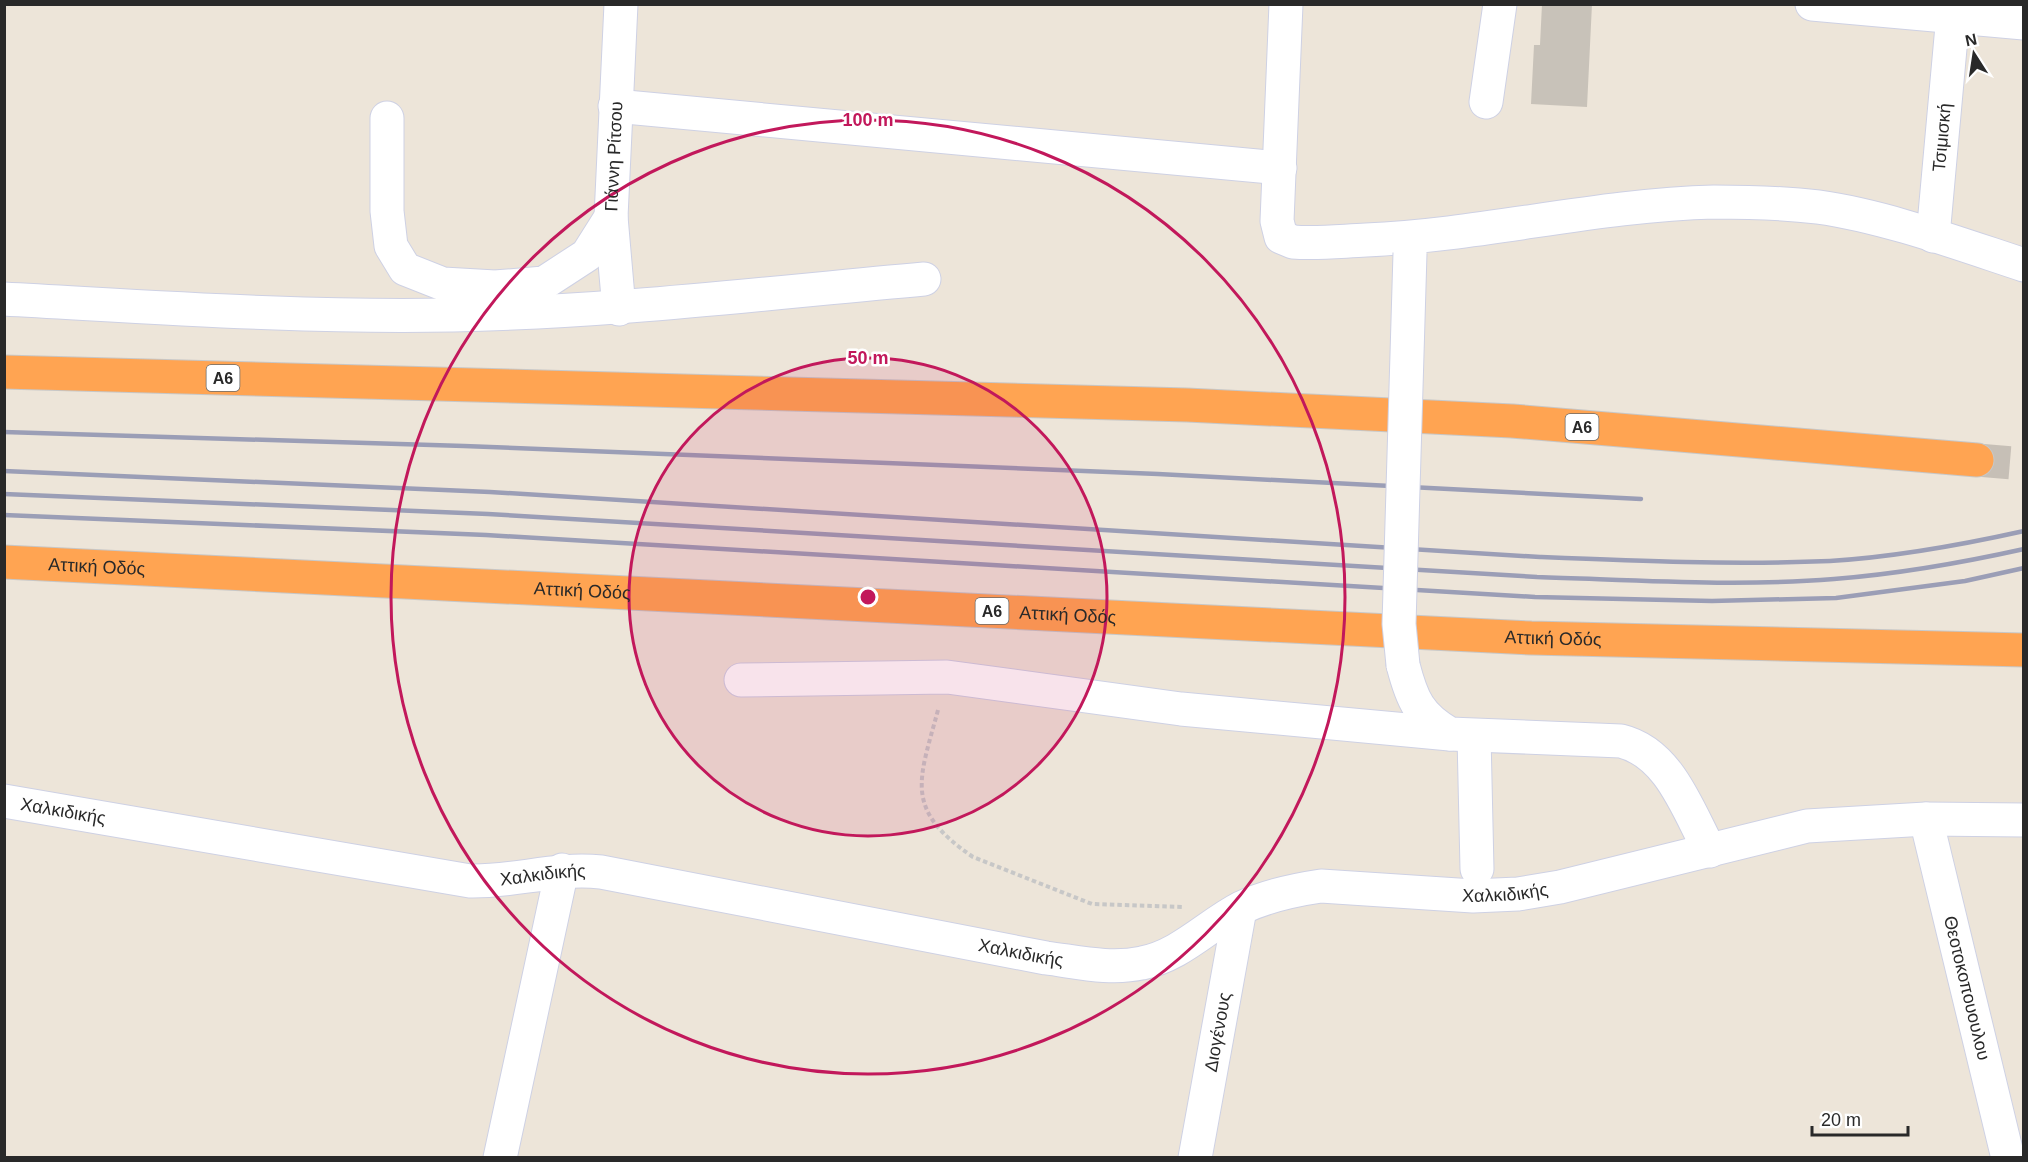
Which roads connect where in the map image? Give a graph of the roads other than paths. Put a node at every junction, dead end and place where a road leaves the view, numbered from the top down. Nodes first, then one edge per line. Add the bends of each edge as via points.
1 (621, 4) edge
2 (1286, 4) edge
3 (1500, 4) edge
4 (1812, 4) edge
5 (1954, 10) edge
6 (2024, 23) edge
7 (1486, 102) dead end
8 (615, 106) junction
9 (387, 118) dead end
10 (1280, 168) junction
11 (610, 217) junction
12 (1933, 236) junction
13 (1410, 246) junction
14 (2024, 265) edge
15 (924, 279) dead end
16 (4, 299) edge
17 (619, 309) junction
18 (4, 372) edge
19 (1977, 460) tunnel mouth
20 (4, 562) edge
21 (2024, 650) edge
22 (741, 680) dead end
23 (1462, 735) junction
24 (4, 801) edge
25 (1926, 819) junction
26 (2024, 820) edge
27 (1710, 851) junction
28 (1477, 869) dead end
29 (562, 870) junction
30 (1240, 909) junction
31 (500, 1158) edge
32 (1195, 1158) edge
33 (2007, 1158) edge

1 - 8 street, Γιάννη Ρίτσου
2 - 10 street
3 - 7 street
4 - 5 street
5 - 6 street
5 - 12 street, Τσιμισκή
8 - 10 street
8 - 11 street, Γιάννη Ρίτσου
9 - 11 street via 391,246 405,269 442,284 495,287 544,283 587,255
10 - 13 street via 1277,221 1281,237 1306,243
11 - 17 street, Γιάννη Ρίτσου
12 - 13 street via 1820,207 1713,202 1641,208
12 - 14 street
13 - 23 street, bridge via 1399,624 1403,665 1412,697 1427,719
15 - 17 street
16 - 17 street via 243,311 440,315
18 - 19 highway, Α6 via 1187,405 1512,422
20 - 21 highway, Αττική Οδός / Α6 via 1531,638
22 - 23 street via 947,677 1181,709
23 - 27 street via 1635,744 1664,768
23 - 28 street
24 - 29 street, Χαλκιδικής via 470,881 510,880
25 - 26 street, Χαλκιδικής
25 - 27 street, Χαλκιδικής via 1807,826
25 - 33 street, Θεοτοκοπουουλου
27 - 30 street, Χαλκιδικής via 1518,894 1473,896 1321,886 1291,891
29 - 30 street, Χαλκιδικής via 601,872 1046,958 1119,967 1165,956
29 - 31 street
30 - 32 street, Διογένους

